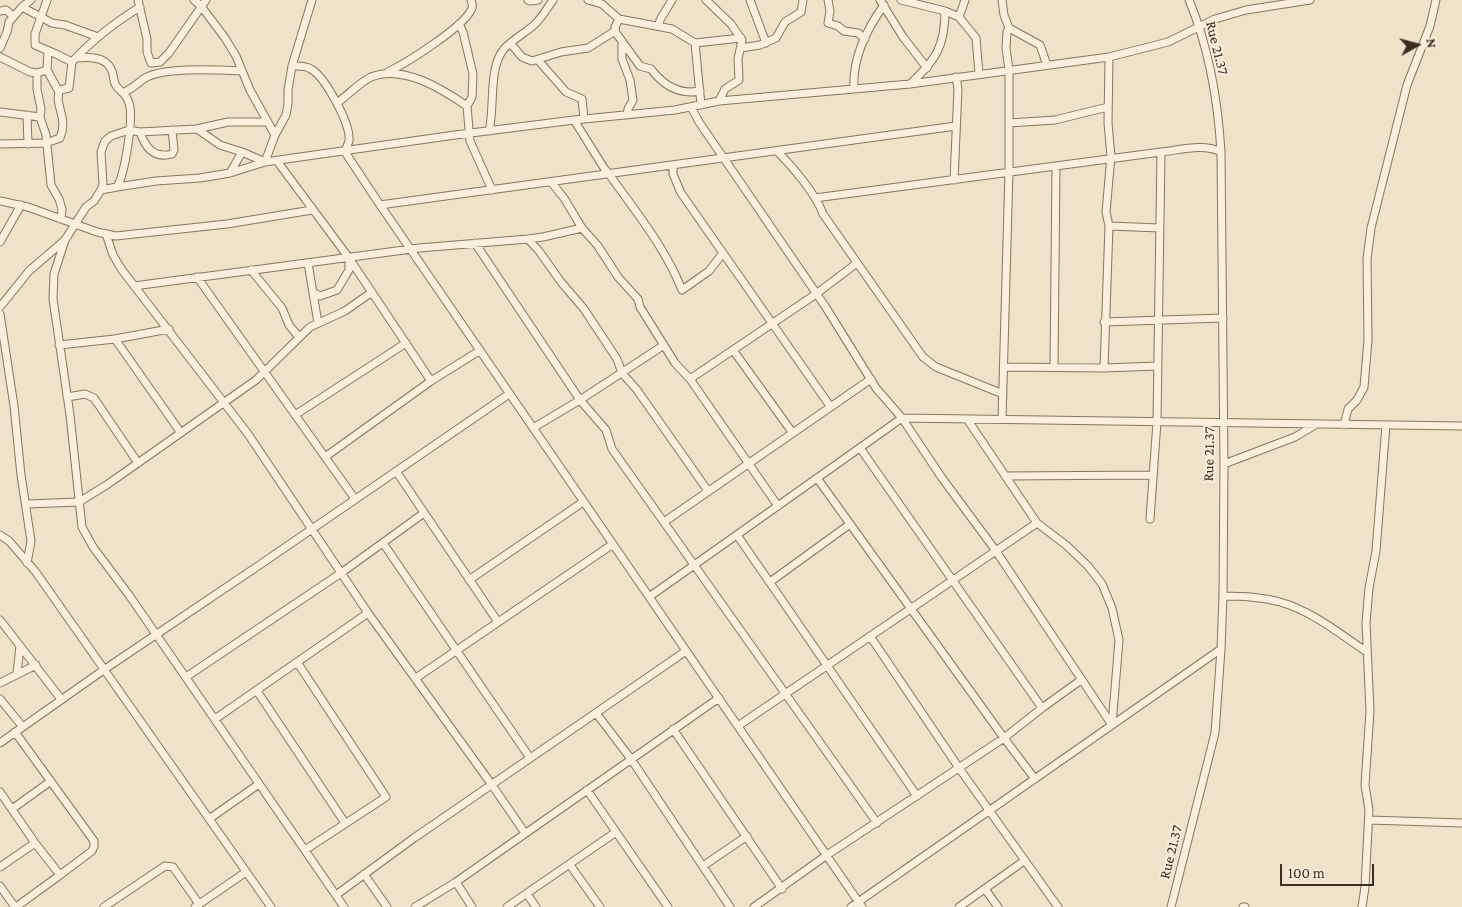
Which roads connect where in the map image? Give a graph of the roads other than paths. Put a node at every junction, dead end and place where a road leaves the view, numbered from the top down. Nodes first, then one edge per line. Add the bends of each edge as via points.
1 (31, 0) edge
2 (47, 0) edge
3 (194, 0) edge
4 (312, 0) edge
5 (528, 0) edge
6 (538, 0) edge
7 (553, 0) edge
8 (588, 0) edge
9 (672, 0) edge
10 (706, 0) edge
11 (750, 0) edge
12 (803, 0) edge
13 (828, 0) edge
14 (901, 0) edge
15 (965, 0) edge
16 (1002, 0) edge
17 (1189, 0) edge
18 (1310, 0) edge
19 (1436, 0) edge
20 (474, 1) edge
21 (917, 2) edge
22 (203, 3) edge
23 (882, 3) edge
24 (139, 4) edge
25 (22, 7) junction
26 (0, 10) edge
27 (945, 10) junction
28 (13, 16) junction
29 (958, 17) junction
30 (40, 18) junction
31 (619, 19) junction
32 (459, 24) junction
33 (659, 26) junction
34 (1199, 26) junction
35 (1009, 28) junction
36 (615, 31) junction
37 (98, 37) junction
38 (741, 38) junction
39 (865, 38) junction
40 (622, 43) junction
41 (695, 43) junction
42 (766, 43) junction
43 (511, 44) junction
44 (0, 48) edge
45 (741, 48) junction
46 (48, 51) junction
47 (0, 57) edge
48 (1109, 57) junction
49 (74, 60) junction
50 (538, 60) junction
51 (1047, 65) junction
52 (292, 66) junction
53 (926, 68) junction
54 (47, 70) junction
55 (1009, 70) junction
56 (241, 71) junction
57 (388, 72) junction
58 (37, 73) junction
59 (979, 74) junction
60 (956, 77) junction
61 (910, 84) junction
62 (854, 89) junction
63 (700, 91) junction
64 (59, 92) junction
65 (124, 92) junction
66 (719, 101) junction
67 (337, 103) junction
68 (702, 105) junction
69 (467, 106) junction
70 (691, 107) junction
71 (1108, 107) junction
72 (0, 112) edge
73 (27, 115) junction
74 (627, 115) junction
75 (40, 116) junction
76 (584, 119) junction
77 (574, 120) junction
78 (268, 122) junction
79 (1010, 123) junction
80 (956, 126) junction
81 (197, 129) junction
82 (129, 130) junction
83 (172, 130) junction
84 (489, 131) junction
85 (140, 132) junction
86 (469, 133) junction
87 (275, 135) junction
88 (46, 143) junction
89 (0, 144) edge
90 (28, 144) junction
91 (777, 150) junction
92 (242, 152) junction
93 (345, 152) junction
94 (1161, 152) junction
95 (1221, 152) junction
96 (724, 158) junction
97 (1111, 159) junction
98 (277, 161) junction
99 (265, 162) junction
100 (673, 165) junction
101 (1056, 167) junction
102 (1009, 172) junction
103 (230, 173) junction
104 (610, 174) junction
105 (954, 180) junction
106 (551, 182) junction
107 (118, 187) junction
108 (102, 190) junction
109 (492, 190) junction
110 (814, 198) junction
111 (0, 201) edge
112 (21, 205) junction
113 (380, 205) junction
114 (312, 210) junction
115 (61, 219) junction
116 (76, 223) junction
117 (1109, 226) junction
118 (582, 228) junction
119 (1160, 228) junction
120 (106, 234) junction
121 (528, 239) junction
122 (65, 240) junction
123 (0, 242) edge
124 (475, 244) junction
125 (411, 250) junction
126 (723, 253) junction
127 (349, 258) junction
128 (308, 263) junction
129 (858, 263) junction
130 (251, 270) junction
131 (197, 277) junction
132 (134, 286) junction
133 (372, 292) junction
134 (314, 293) junction
135 (816, 294) junction
136 (0, 307) edge
137 (0, 314) edge
138 (1223, 318) junction
139 (1159, 320) junction
140 (1104, 322) junction
141 (318, 323) junction
142 (772, 324) junction
143 (169, 329) junction
144 (299, 337) junction
145 (116, 339) junction
146 (406, 343) junction
147 (59, 345) junction
148 (664, 345) junction
149 (733, 350) junction
150 (479, 351) junction
151 (1158, 366) junction
152 (1005, 367) junction
153 (1054, 367) junction
154 (1104, 368) junction
155 (264, 372) junction
156 (622, 373) junction
157 (690, 379) junction
158 (871, 379) junction
159 (431, 381) junction
160 (510, 394) junction
161 (1004, 394) junction
162 (67, 397) junction
163 (580, 400) junction
164 (225, 402) junction
165 (830, 406) junction
166 (295, 416) junction
167 (902, 418) junction
168 (967, 419) junction
169 (1002, 420) junction
170 (1158, 422) junction
171 (1224, 423) junction
172 (1317, 424) junction
173 (1344, 425) junction
174 (1386, 425) junction
175 (1462, 426) edge
176 (533, 428) junction
177 (792, 432) junction
178 (181, 433) junction
179 (860, 448) junction
180 (325, 458) junction
181 (748, 463) junction
182 (138, 464) junction
183 (1224, 464) junction
184 (396, 471) junction
185 (1153, 475) junction
186 (1005, 476) junction
187 (818, 478) junction
188 (708, 491) junction
189 (354, 499) junction
190 (79, 502) junction
191 (583, 502) junction
192 (27, 504) junction
193 (778, 506) junction
194 (424, 513) junction
195 (1150, 518) dead end
196 (664, 522) junction
197 (1037, 523) junction
198 (850, 524) junction
199 (311, 529) junction
200 (0, 535) edge
201 (737, 535) junction
202 (383, 544) junction
203 (613, 544) junction
204 (996, 551) junction
205 (27, 563) junction
206 (694, 566) junction
207 (341, 573) junction
208 (469, 580) junction
209 (952, 580) junction
210 (770, 582) junction
211 (1223, 596) junction
212 (650, 597) junction
213 (911, 608) junction
214 (368, 613) junction
215 (0, 620) edge
216 (498, 622) junction
217 (157, 635) junction
218 (870, 636) junction
219 (20, 646) junction
220 (1221, 649) junction
221 (456, 650) junction
222 (686, 651) junction
223 (1367, 652) junction
224 (297, 662) junction
225 (36, 665) junction
226 (826, 665) junction
227 (105, 669) junction
228 (17, 673) junction
229 (186, 677) junction
230 (416, 678) junction
231 (1081, 680) junction
232 (0, 683) edge
233 (257, 690) junction
234 (785, 693) junction
235 (719, 698) junction
236 (0, 699) edge
237 (61, 699) junction
238 (1042, 708) junction
239 (596, 713) junction
240 (215, 719) junction
241 (1112, 725) junction
242 (22, 726) junction
243 (738, 726) junction
244 (673, 730) junction
245 (15, 732) junction
246 (1004, 738) junction
247 (0, 743) edge
248 (530, 758) junction
249 (630, 759) junction
250 (959, 768) junction
251 (1035, 778) junction
252 (51, 781) junction
253 (259, 784) junction
254 (492, 784) junction
255 (587, 790) junction
256 (0, 792) edge
257 (916, 796) junction
258 (12, 809) junction
259 (989, 811) junction
260 (209, 819) junction
261 (1369, 820) junction
262 (345, 823) junction
263 (877, 823) junction
264 (1462, 823) edge
265 (616, 832) junction
266 (525, 833) junction
267 (747, 836) junction
268 (35, 843) junction
269 (305, 850) junction
270 (827, 855) junction
271 (1024, 861) junction
272 (570, 864) junction
273 (703, 866) junction
274 (0, 867) edge
275 (246, 872) junction
276 (364, 874) junction
277 (60, 875) junction
278 (456, 882) junction
279 (0, 886) edge
280 (782, 889) junction
281 (985, 889) junction
282 (527, 894) junction
283 (336, 895) junction
284 (860, 904) edge
285 (197, 906) edge
286 (16, 907) edge
287 (104, 907) edge
288 (271, 907) edge
289 (344, 907) edge
290 (387, 907) edge
291 (415, 907) edge
292 (472, 907) edge
293 (507, 907) edge
294 (536, 907) edge
295 (600, 907) edge
296 (668, 907) edge
297 (730, 907) edge
298 (754, 907) edge
299 (851, 907) edge
300 (959, 907) edge
301 (998, 907) edge
302 (1058, 907) edge
303 (1171, 907) edge
304 (1362, 907) edge

1 - 25 street
2 - 30 street
3 - 22 street
4 - 52 street
5 - 6 street
7 - 43 street via 536,23
8 - 31 street via 602,4
9 - 33 street
10 - 38 street
11 - 42 street
12 - 42 street via 801,12 785,22 776,38
13 - 39 street via 828,23
14 - 21 street
15 - 29 street
16 - 35 street
17 - 34 street, Rue 21.37
18 - 34 street via 1246,10
19 - 173 street via 1430,26 1407,85 1371,228 1367,259 1368,340 1364,387 1348,409
20 - 32 street
21 - 27 street
22 - 24 street via 169,53 160,62 152,63 147,52
22 - 56 street via 236,56
23 - 39 street
23 - 53 street
24 - 37 street
25 - 28 street
25 - 30 street
26 - 28 street via 6,10
27 - 29 street
27 - 53 street via 942,40
28 - 44 street
29 - 59 street via 976,38
30 - 37 street
30 - 46 street via 34,42 35,46
31 - 33 street
31 - 36 street
32 - 57 street
32 - 69 street via 473,74 472,96
33 - 41 street via 672,29
34 - 48 street via 1168,42
34 - 95 street, Rue 21.37 via 1214,93
35 - 51 street via 1040,45
35 - 55 street via 1006,48
36 - 40 street
36 - 50 street via 588,48
37 - 49 street
38 - 41 street
38 - 45 street
39 - 62 street via 857,54
40 - 63 street via 640,66 651,69 659,79 681,92
40 - 74 street via 622,59 633,100
41 - 63 street
42 - 45 street
43 - 50 street via 526,60
43 - 84 street via 504,49 496,65
45 - 66 street via 739,80 725,89
46 - 49 street
46 - 54 street
47 - 58 street
48 - 51 street
48 - 71 street
49 - 64 street via 69,88
49 - 65 street via 89,57 103,61 112,69 116,86
50 - 76 street via 566,92 582,99
51 - 55 street
52 - 67 street via 311,69
52 - 87 street via 288,110
53 - 61 street
54 - 58 street
54 - 64 street
55 - 59 street
55 - 79 street
56 - 65 street via 165,72 146,78
56 - 78 street
57 - 67 street via 364,82
57 - 69 street via 430,83
58 - 75 street
59 - 60 street
60 - 61 street
60 - 80 street
61 - 62 street
62 - 66 street
63 - 68 street
64 - 88 street via 63,131 60,138
65 - 82 street via 129,104
66 - 68 street
67 - 93 street via 349,137
68 - 70 street
69 - 86 street
70 - 74 street
70 - 96 street
71 - 79 street via 1055,120
71 - 97 street
72 - 73 street
73 - 75 street
73 - 90 street
74 - 76 street
75 - 88 street
76 - 77 street
77 - 84 street
77 - 104 street
78 - 81 street via 228,122
78 - 87 street
79 - 102 street
80 - 91 street
80 - 105 street
81 - 83 street
81 - 92 street via 220,145
82 - 85 street
82 - 107 street via 123,175
82 - 108 street via 105,141 101,152
83 - 85 street
83 - 85 street via 174,150 167,156 154,153
84 - 86 street
86 - 93 street
86 - 109 street via 473,150
87 - 99 street
88 - 90 street
88 - 115 street via 51,185 62,209
89 - 90 street
91 - 96 street
91 - 110 street
92 - 99 street
92 - 103 street
93 - 98 street
93 - 113 street
94 - 95 street via 1204,147
94 - 97 street
94 - 119 street
95 - 138 street, Rue 21.37
96 - 100 street
96 - 135 street
97 - 101 street
97 - 117 street via 1106,212
98 - 99 street
98 - 114 street
99 - 103 street
100 - 104 street
100 - 126 street via 673,174 681,192
101 - 102 street
101 - 153 street
102 - 105 street
102 - 152 street
103 - 107 street
104 - 106 street
104 - 126 street via 671,264 682,290 709,271
105 - 110 street
106 - 109 street
106 - 118 street
107 - 108 street
108 - 116 street
109 - 113 street
110 - 129 street
111 - 112 street
112 - 115 street
112 - 123 street
113 - 125 street
114 - 120 street via 156,233
114 - 127 street
115 - 116 street
116 - 120 street
116 - 122 street
117 - 119 street
117 - 140 street
118 - 121 street
118 - 148 street via 638,299
119 - 139 street
120 - 132 street via 113,256
121 - 124 street
121 - 156 street via 584,309 617,359
122 - 136 street via 29,271
122 - 147 street via 54,274 53,299
124 - 125 street
124 - 163 street
125 - 127 street
125 - 150 street
126 - 142 street
127 - 128 street
127 - 133 street
127 - 134 street via 349,270 337,290 320,296
128 - 130 street
128 - 134 street
129 - 135 street
129 - 161 street via 922,357 936,368
130 - 131 street
130 - 144 street via 282,308 289,325
131 - 132 street
131 - 155 street
132 - 143 street
133 - 141 street via 345,311
133 - 146 street
134 - 141 street
135 - 142 street
135 - 158 street
137 - 192 street
138 - 139 street
138 - 171 street, Rue 21.37
139 - 140 street
139 - 151 street
140 - 154 street
141 - 144 street
142 - 149 street
142 - 165 street
143 - 145 street
143 - 164 street
144 - 155 street
145 - 147 street
145 - 178 street
146 - 159 street
146 - 166 street
147 - 162 street
148 - 156 street
148 - 157 street
149 - 157 street
149 - 177 street
150 - 159 street
150 - 160 street
151 - 154 street
151 - 170 street
152 - 153 street
152 - 161 street
153 - 154 street
155 - 164 street
155 - 166 street
156 - 163 street
156 - 188 street
157 - 181 street
158 - 165 street
158 - 167 street
159 - 180 street
160 - 176 street
160 - 184 street
161 - 169 street
162 - 182 street via 85,394 94,398
162 - 190 street
163 - 176 street
163 - 196 street via 606,430 612,449
164 - 178 street
164 - 199 street
165 - 177 street
166 - 180 street
167 - 168 street
167 - 179 street
167 - 204 street
168 - 169 street
168 - 186 street
169 - 170 street
170 - 171 street
170 - 185 street
171 - 172 street
171 - 183 street, Rue 21.37
172 - 173 street
172 - 183 street via 1295,437
173 - 174 street
174 - 175 street
174 - 223 street via 1376,551 1366,623
176 - 191 street
177 - 181 street
178 - 182 street
179 - 187 street
179 - 209 street
180 - 189 street
181 - 188 street
181 - 193 street
182 - 190 street
183 - 211 street, Rue 21.37
184 - 189 street
184 - 194 street
185 - 186 street
185 - 195 street
186 - 197 street
187 - 193 street
187 - 198 street
188 - 196 street
189 - 199 street
190 - 192 street
190 - 217 street via 82,527 93,547
191 - 203 street
191 - 208 street
192 - 205 street via 31,541
193 - 201 street
194 - 202 street
194 - 208 street
196 - 206 street
197 - 204 street
197 - 241 street via 1088,566 1102,584 1112,608 1119,640
198 - 210 street
198 - 213 street
199 - 207 street
199 - 217 street
200 - 205 street
201 - 206 street
201 - 210 street
202 - 207 street
202 - 221 street
203 - 212 street
203 - 216 street
204 - 209 street
204 - 231 street
205 - 227 street
206 - 212 street
206 - 234 street
207 - 214 street
207 - 229 street
208 - 216 street
209 - 213 street
209 - 238 street
210 - 226 street
211 - 220 street, Rue 21.37
211 - 223 street via 1281,602 1313,616
212 - 222 street
213 - 218 street
213 - 246 street
214 - 224 street
214 - 230 street
215 - 219 street
216 - 221 street
217 - 227 street
217 - 229 street
218 - 226 street
218 - 250 street
219 - 225 street
219 - 228 street
220 - 241 street
220 - 303 street, Rue 21.37 via 1215,733
221 - 230 street
221 - 248 street
222 - 235 street
222 - 239 street
223 - 261 street via 1370,711 1365,785
224 - 233 street
224 - 262 street via 386,797
225 - 228 street
225 - 237 street
226 - 234 street
226 - 257 street
227 - 237 street
227 - 260 street
228 - 232 street
229 - 240 street
230 - 254 street
231 - 238 street
231 - 241 street
233 - 240 street
233 - 262 street
234 - 243 street
234 - 263 street
235 - 243 street
235 - 244 street
236 - 242 street
237 - 242 street
238 - 246 street
239 - 248 street
239 - 249 street
240 - 253 street
241 - 251 street
242 - 245 street
243 - 270 street
244 - 249 street
244 - 267 street
245 - 247 street
245 - 252 street
246 - 250 street
246 - 251 street
248 - 254 street
249 - 255 street
249 - 273 street
250 - 257 street
250 - 259 street
251 - 259 street
252 - 258 street
252 - 277 street via 94,841 92,851
253 - 260 street
253 - 269 street
254 - 266 street
254 - 276 street
255 - 265 street
255 - 266 street
256 - 258 street
257 - 263 street
258 - 268 street
259 - 271 street
259 - 284 street
260 - 275 street
261 - 264 street
261 - 304 street
262 - 269 street
263 - 270 street
265 - 272 street
265 - 296 street
266 - 278 street
267 - 273 street
267 - 280 street
268 - 274 street
268 - 277 street
269 - 283 street
270 - 280 street
270 - 284 street
271 - 281 street
271 - 302 street
272 - 282 street
272 - 295 street
273 - 297 street
275 - 285 street
275 - 288 street
276 - 283 street
276 - 290 street
277 - 286 street
278 - 291 street
278 - 292 street
279 - 286 street
280 - 298 street
281 - 300 street
281 - 301 street
282 - 293 street
282 - 294 street
283 - 289 street
284 - 299 street
285 - 287 street via 169,865

